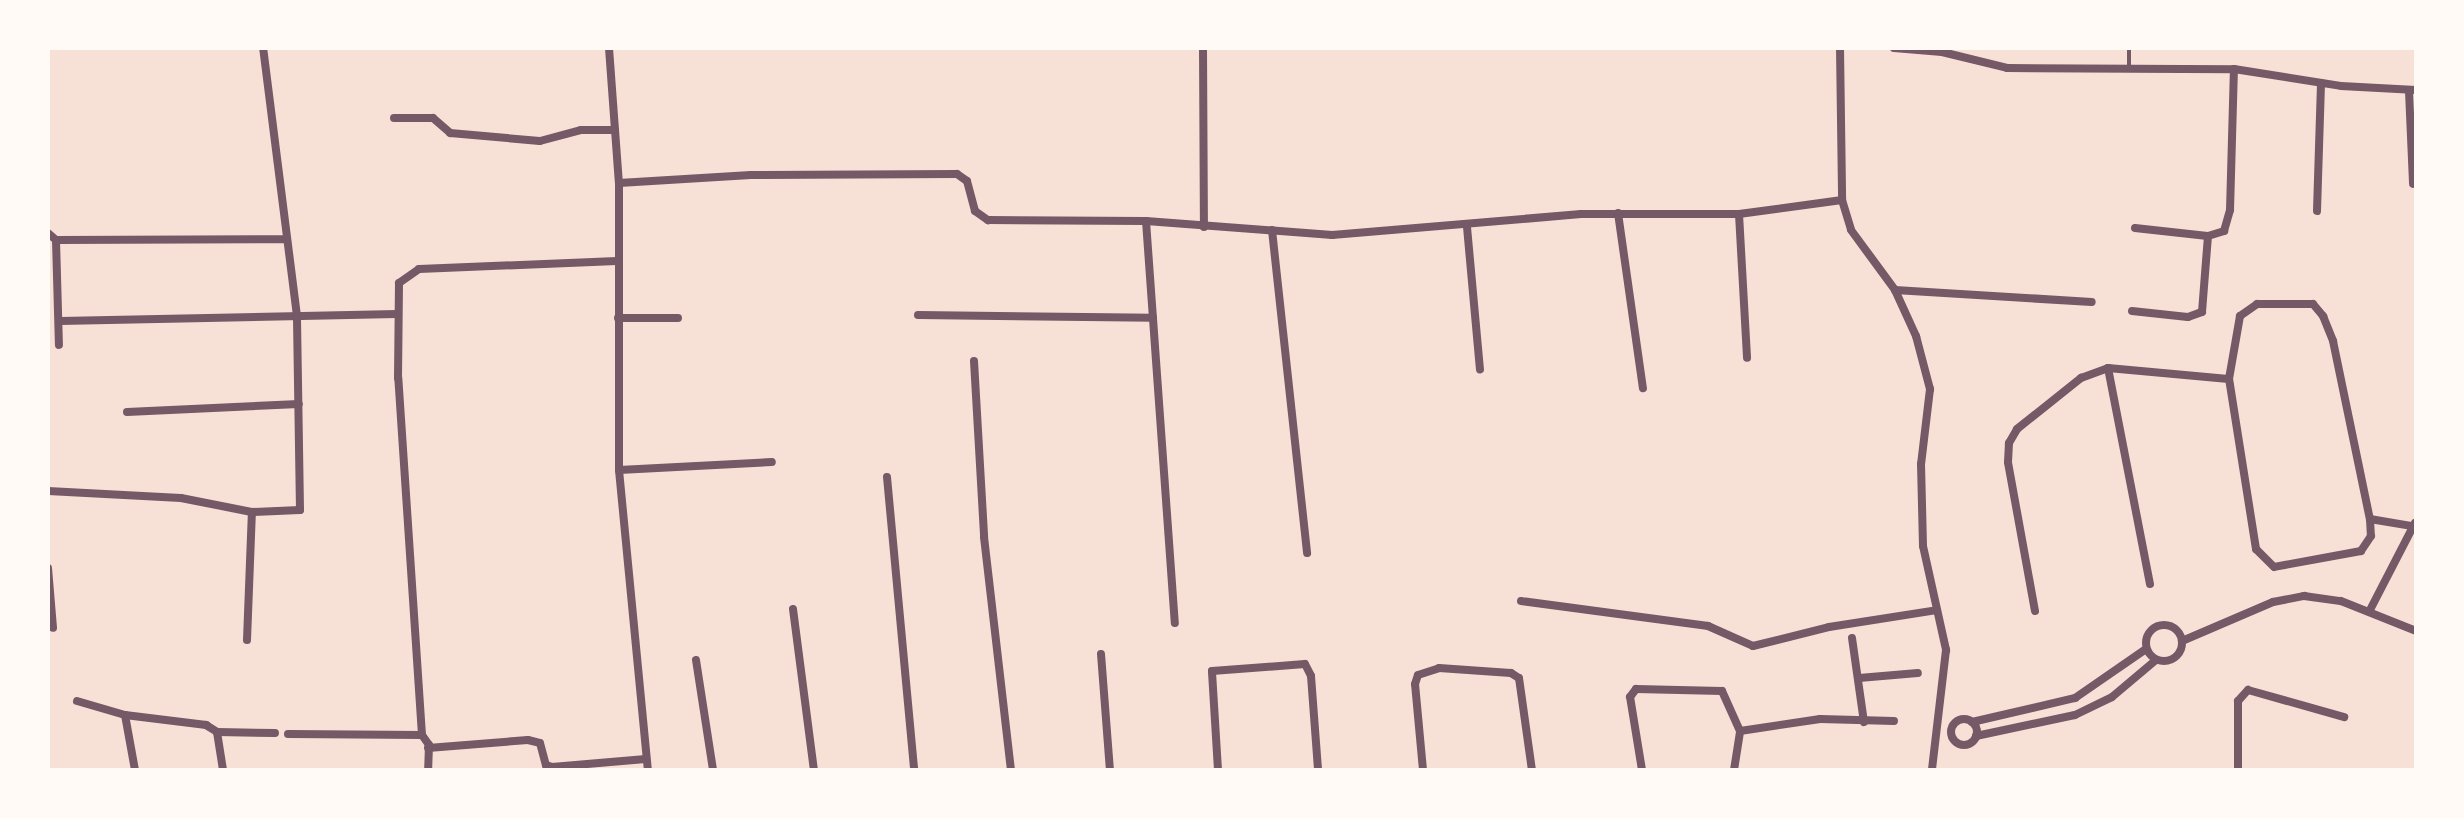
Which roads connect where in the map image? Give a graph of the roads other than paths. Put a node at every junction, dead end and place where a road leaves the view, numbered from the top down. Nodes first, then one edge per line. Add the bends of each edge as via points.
1 (263, 48) edge
2 (609, 48) edge
3 (1203, 48) edge
4 (1840, 48) edge
5 (1894, 48) edge
6 (2129, 48) edge
7 (2129, 67) junction
8 (2234, 69) junction
9 (2321, 83) junction
10 (2412, 90) edge
11 (394, 118) dead end
12 (615, 130) junction
13 (619, 183) junction
14 (2413, 184) dead end
15 (1842, 200) junction
16 (2317, 211) dead end
17 (1618, 213) junction
18 (1739, 214) junction
19 (1146, 221) junction
20 (1204, 227) junction
21 (1467, 227) junction
22 (2135, 228) dead end
23 (1272, 230) junction
24 (48, 233) edge
25 (2208, 236) junction
26 (286, 239) junction
27 (56, 240) junction
28 (617, 261) junction
29 (1895, 290) junction
30 (2092, 302) dead end
31 (2132, 311) dead end
32 (397, 314) junction
33 (918, 315) dead end
34 (297, 316) junction
35 (618, 318) junction
36 (678, 318) dead end
37 (1153, 318) junction
38 (60, 321) junction
39 (59, 345) dead end
40 (1747, 358) dead end
41 (974, 361) dead end
42 (2108, 368) junction
43 (1480, 369) dead end
44 (2229, 379) junction
45 (1643, 388) dead end
46 (299, 404) junction
47 (127, 412) dead end
48 (772, 462) dead end
49 (619, 470) junction
50 (887, 477) dead end
51 (48, 491) edge
52 (252, 512) junction
53 (2370, 519) junction
54 (2414, 524) edge
55 (1307, 553) dead end
56 (48, 568) edge
57 (2150, 584) dead end
58 (1521, 601) dead end
59 (793, 609) dead end
60 (1937, 610) junction
61 (2370, 610) junction
62 (2035, 611) dead end
63 (1175, 623) dead end
64 (53, 628) dead end
65 (2416, 631) edge
66 (1852, 638) dead end
67 (247, 640) dead end
68 (2182, 641) junction
69 (2146, 649) junction
70 (1101, 654) dead end
71 (696, 660) dead end
72 (2156, 660) junction
73 (1918, 673) dead end
74 (1859, 678) junction
75 (2103, 684) junction
76 (2112, 697) junction
77 (77, 701) dead end
78 (2050, 705) junction
79 (125, 715) junction
80 (2344, 717) dead end
81 (1894, 721) dead end
82 (2056, 721) junction
83 (1864, 722) junction
84 (1972, 722) junction
85 (1936, 730) junction
86 (1740, 731) junction
87 (1951, 731) junction
88 (217, 732) junction
89 (275, 733) dead end
90 (288, 734) dead end
91 (422, 735) junction
92 (1976, 736) junction
93 (428, 748) junction
94 (646, 759) junction
95 (135, 770) edge
96 (223, 770) edge
97 (428, 770) edge
98 (648, 770) edge
99 (713, 770) edge
100 (814, 770) edge
101 (914, 770) edge
102 (1011, 770) edge
103 (1110, 770) edge
104 (1218, 770) edge
105 (1318, 770) edge
106 (1423, 770) edge
107 (1532, 770) edge
108 (1642, 770) edge
109 (1734, 770) edge
110 (1932, 770) edge
111 (2238, 770) edge

1 - 26 street
2 - 12 street
3 - 20 street
4 - 15 street
5 - 7 street via 1942,52 2007,68
6 - 7 lane
7 - 8 street
8 - 9 street
8 - 25 street via 2230,210 2224,231
9 - 10 street
9 - 16 street
10 - 14 street
11 - 12 street via 433,118 450,133 540,141 581,130
12 - 13 street
13 - 19 street via 751,175 957,174 967,181 975,211 988,220
13 - 28 street
15 - 18 street
15 - 29 street via 1851,230
17 - 18 street
17 - 21 street
17 - 45 street
18 - 40 street
19 - 20 street
19 - 37 street
20 - 23 street
21 - 23 street via 1332,235
21 - 43 street
22 - 25 street
23 - 55 street
24 - 27 street
25 - 31 street via 2202,312 2188,317
26 - 27 street
26 - 34 street
27 - 38 street
28 - 32 street via 419,269 399,283
28 - 35 street
29 - 30 street
29 - 60 street via 1916,336 1930,389 1921,464 1923,546
32 - 34 street
32 - 91 street
33 - 37 street
34 - 38 street
34 - 46 street
35 - 36 street
35 - 49 street
37 - 63 street
38 - 39 street
41 - 102 street via 984,537
42 - 44 street
42 - 57 street
42 - 62 street via 2081,378 2017,429 2009,443 2009,476
44 - 53 street via 2256,549 2264,560 2289,567 2361,551 2371,536
44 - 53 street via 2240,316 2257,304 2313,304 2333,341
46 - 47 street
46 - 52 street via 300,510
48 - 49 street
49 - 94 street
50 - 101 street
51 - 52 street via 181,498
52 - 67 street
53 - 54 street
54 - 61 street
56 - 64 street
58 - 60 street via 1708,626 1753,646 1829,627
59 - 100 street
60 - 85 street via 1946,650
61 - 65 street
61 - 68 street via 2304,596 2273,602
66 - 74 street
68 - 69 street via 2175,628 2160,625 2148,634
68 - 72 street via 2172,660
69 - 72 street
69 - 75 street
70 - 103 street
71 - 99 street
72 - 76 street
73 - 74 street
74 - 83 street
75 - 76 street
75 - 78 street
76 - 82 street
77 - 79 street
78 - 82 street
78 - 84 street
79 - 88 street via 191,722
79 - 95 street
80 - 111 street via 2248,690 2238,701
81 - 83 street
82 - 92 street
83 - 86 street via 1820,719
84 - 87 street via 1959,720
84 - 92 street
85 - 87 street
85 - 110 street
86 - 108 street via 1722,691 1636,689 1630,697
86 - 109 street
87 - 92 street via 1952,740 1963,746
88 - 89 street
88 - 96 street
90 - 91 street
91 - 93 street
93 - 94 street via 528,740 540,743 546,765 552,767
93 - 97 street
94 - 98 street
104 - 105 street via 1212,671 1305,664 1311,676
106 - 107 street via 1415,684 1418,675 1439,668 1519,678

